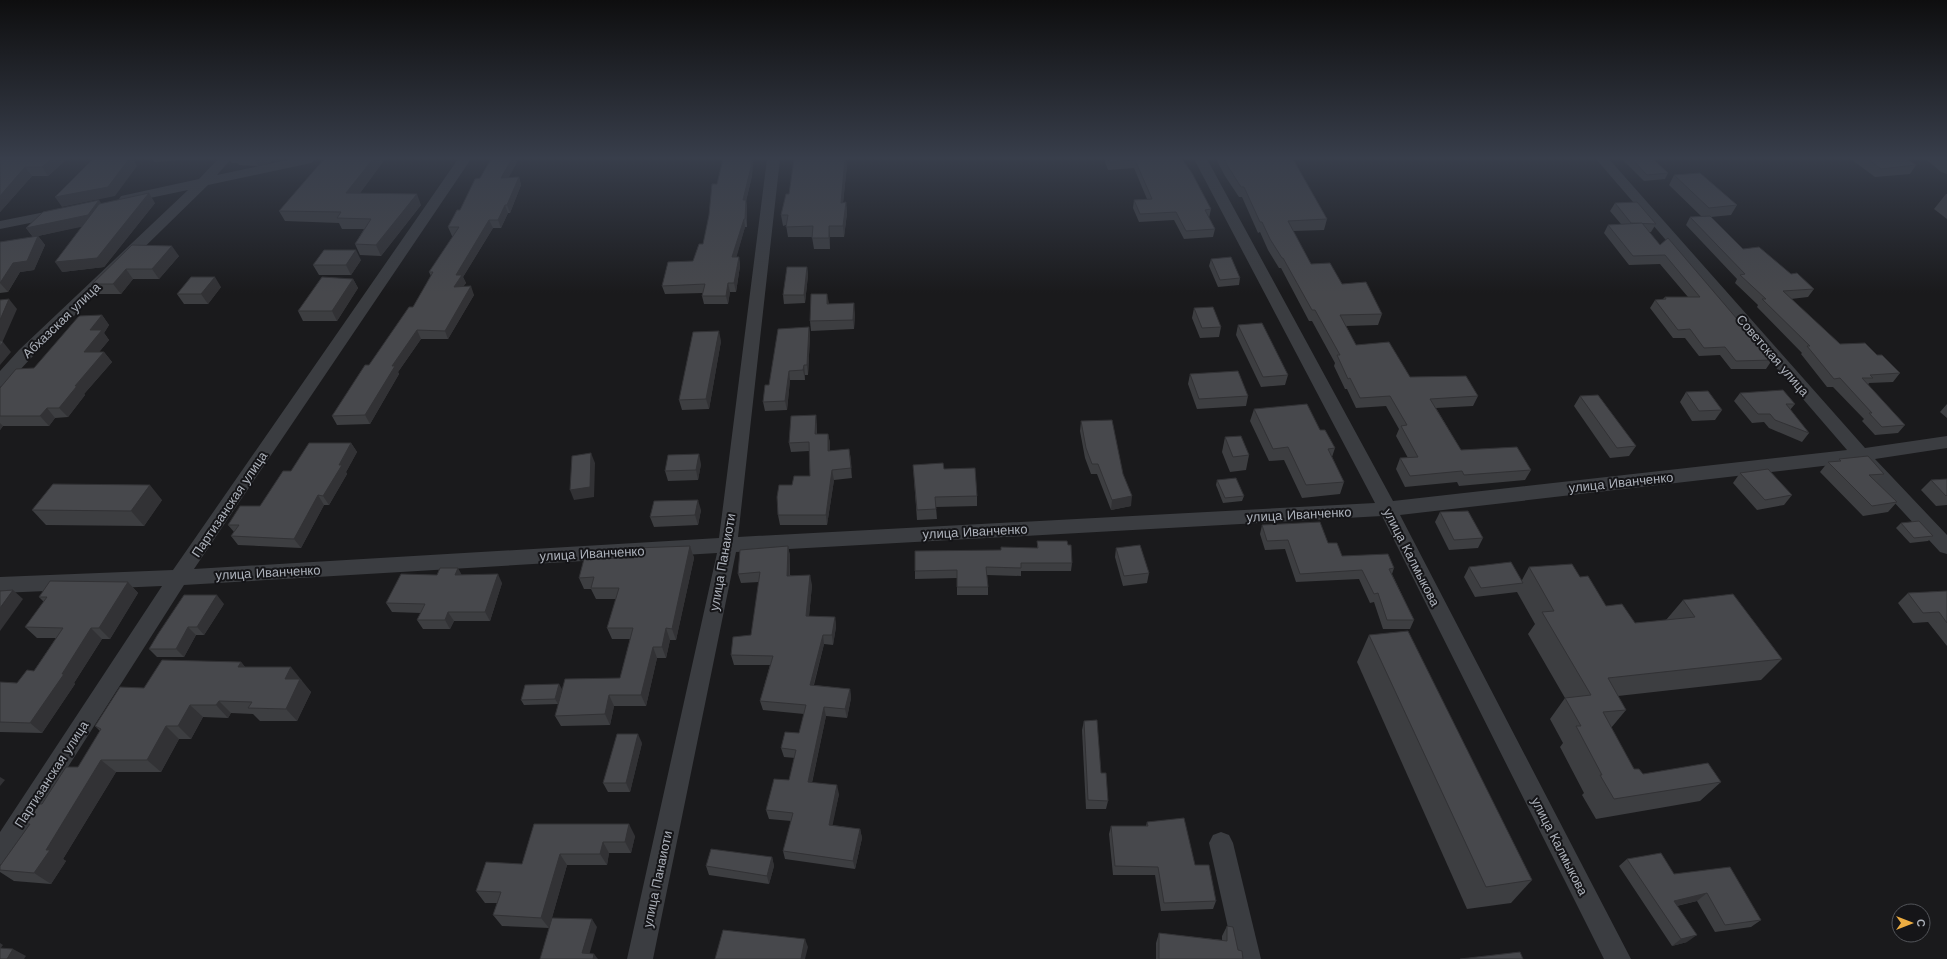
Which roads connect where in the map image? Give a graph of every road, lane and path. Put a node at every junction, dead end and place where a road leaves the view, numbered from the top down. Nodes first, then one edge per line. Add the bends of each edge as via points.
1 (181, 204) edge
2 (434, 204) edge
3 (769, 204) edge
4 (1224, 204) edge
5 (1641, 204) edge
6 (70, 211) edge
7 (0, 225) edge
8 (0, 381) edge
9 (1947, 442) edge
10 (1861, 455) junction
11 (1388, 509) junction
12 (728, 545) junction
13 (1947, 547) edge
14 (178, 578) junction
15 (0, 585) edge
16 (1221, 843) dead end
17 (0, 853) edge
18 (640, 959) edge
19 (1248, 959) edge
20 (1618, 959) edge

1 - 8 street, Абхазская улица
2 - 14 street, Партизанская улица
3 - 12 street, улица Панаиоти
4 - 11 street, улица Калмыкова
5 - 10 street, Советская улица
6 - 7 street
9 - 10 street, улица Иванченко
10 - 11 street, улица Иванченко
10 - 13 street, Советская улица
11 - 12 street, улица Иванченко
11 - 20 street, улица Калмыкова
12 - 14 street, улица Иванченко
12 - 18 street, улица Панаиоти
14 - 15 street, улица Иванченко
14 - 17 street, Партизанская улица
16 - 19 street

